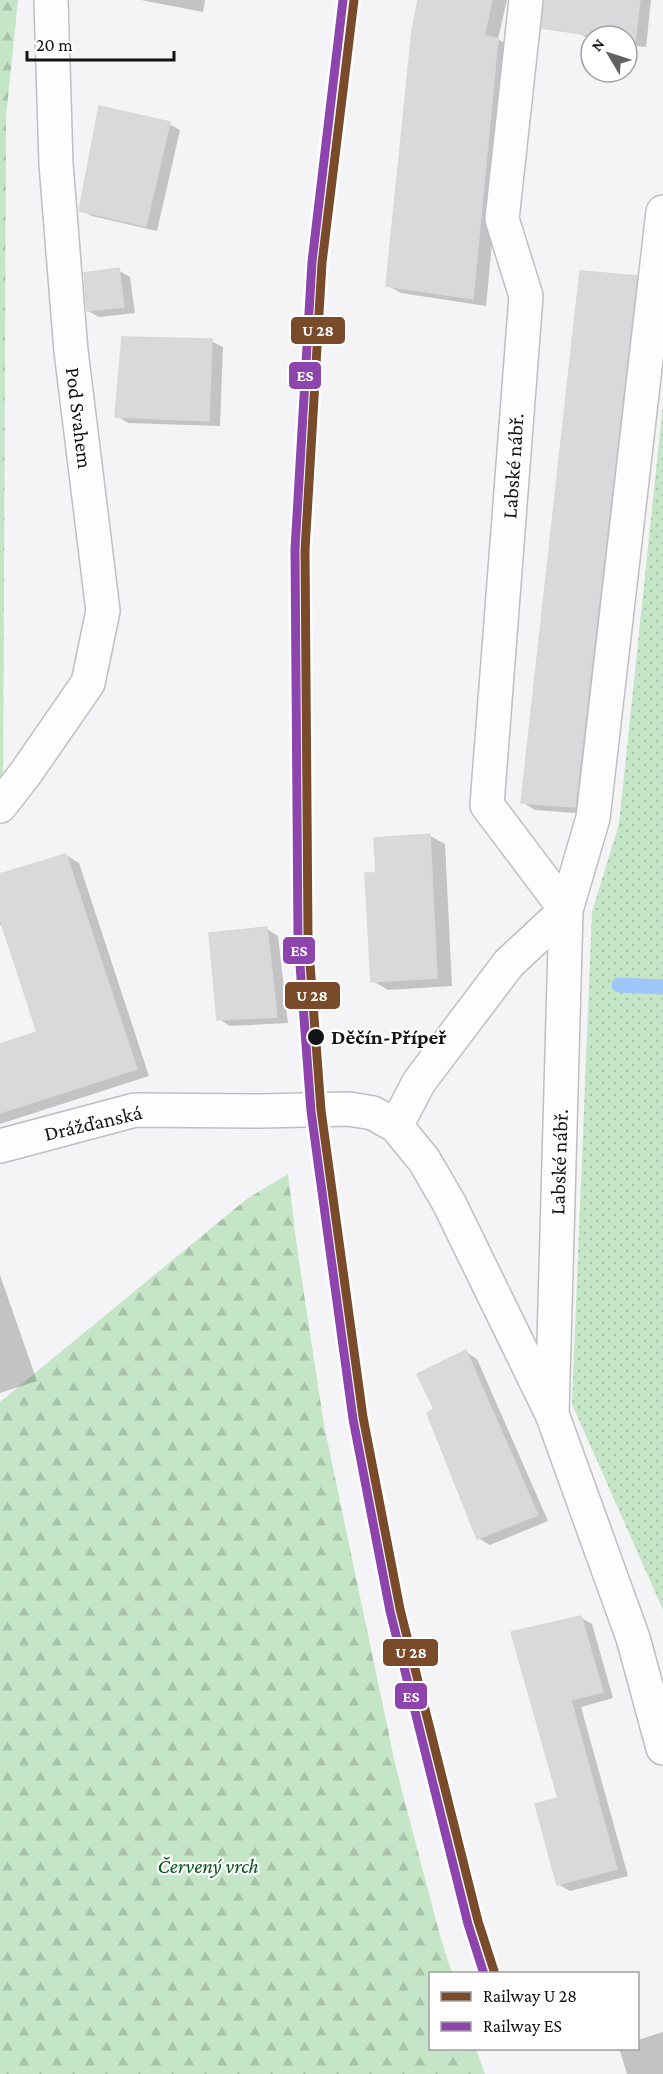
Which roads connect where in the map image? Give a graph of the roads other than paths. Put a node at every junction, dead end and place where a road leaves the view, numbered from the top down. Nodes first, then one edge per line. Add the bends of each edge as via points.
1 (51, 0) edge
2 (526, 0) edge
3 (663, 212) edge
4 (0, 806) edge
5 (566, 910) junction
6 (260, 1111) joint
7 (396, 1126) junction
8 (0, 1146) edge
9 (552, 1414) junction
10 (663, 1748) edge

1 - 4 street, Pod Svahem via 56,164 71,351 103,611 88,683
2 - 5 street, Labské nábř. via 502,219 526,296 487,805
3 - 5 street, Labské nábř. via 593,818
5 - 7 street via 509,963 419,1082
5 - 9 street, Labské nábř.
6 - 7 street, Labské nábř. via 349,1109 374,1113
6 - 8 street, Drážďanská via 135,1110
7 - 9 street, Labské nábř. via 424,1160 449,1203
9 - 10 street, Labské nábř. via 633,1638

